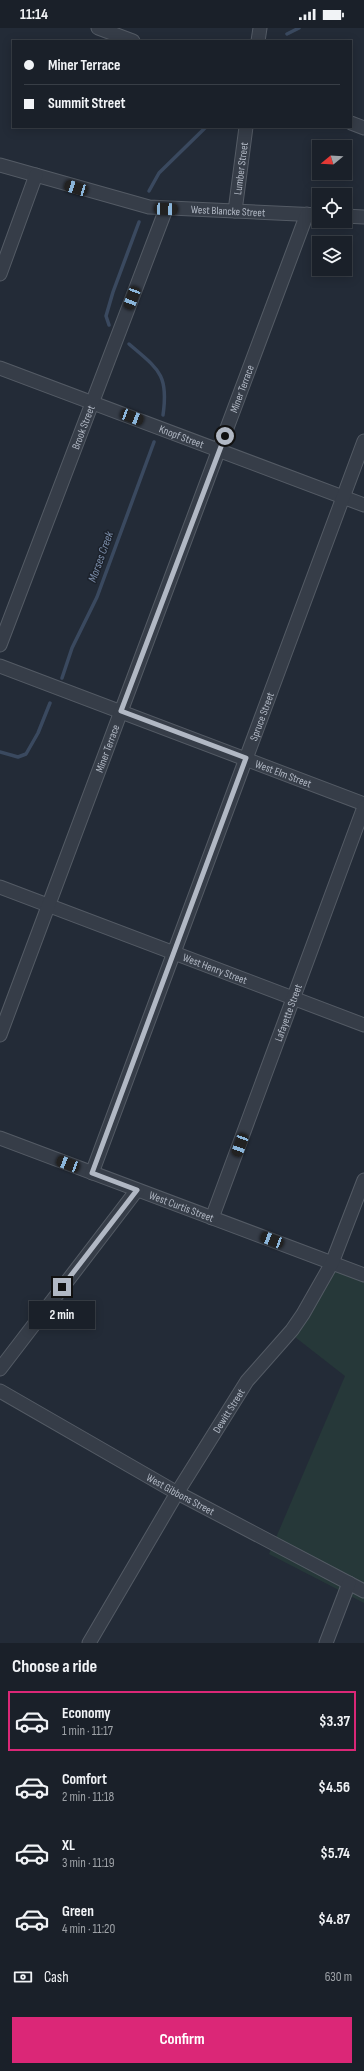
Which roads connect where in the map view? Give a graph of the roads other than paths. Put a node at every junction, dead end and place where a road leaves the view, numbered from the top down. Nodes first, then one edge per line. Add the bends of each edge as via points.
1 (98, 28) edge
2 (260, 28) edge
3 (130, 40) edge
4 (258, 40) edge
5 (352, 123) edge
6 (246, 128) edge
7 (364, 128) edge
8 (0, 165) edge
9 (36, 175) junction
10 (166, 209) junction
11 (235, 211) junction
12 (312, 215) edge
13 (352, 216) edge
14 (364, 217) edge
15 (312, 218) edge
16 (0, 274) edge
17 (0, 368) edge
18 (92, 402) junction
19 (364, 441) edge
20 (219, 450) junction
21 (343, 497) junction
22 (364, 505) edge
23 (0, 645) edge
24 (0, 666) edge
25 (121, 711) junction
26 (246, 758) junction
27 (364, 804) edge
28 (364, 807) edge
29 (0, 887) edge
30 (49, 905) junction
31 (174, 953) junction
32 (294, 998) junction
33 (364, 1024) edge
34 (0, 1035) edge
35 (0, 1138) edge
36 (92, 1173) junction
37 (364, 1180) edge
38 (137, 1190) junction
39 (212, 1218) junction
40 (332, 1263) junction
41 (364, 1275) edge
42 (0, 1369) edge
43 (0, 1391) edge
44 (177, 1493) junction
45 (349, 1583) junction
46 (364, 1591) edge
47 (89, 1643) edge
48 (326, 1643) edge

1 - 3 street
2 - 4 street
5 - 7 street
6 - 11 street, Lumber Street
8 - 9 street, West Blancke Street
9 - 10 street, West Blancke Street via 118,200
9 - 16 street
10 - 11 street, West Blancke Street
10 - 18 street, Brook Street
11 - 12 street, West Blancke Street
13 - 14 street
15 - 20 street, Miner Terrace
17 - 18 street, Knopf Street
18 - 20 street, Knopf Street
18 - 23 street, Brook Street
19 - 21 street, Spruce Street
20 - 21 street, Knopf Street
20 - 25 street, Miner Terrace
21 - 22 street, Knopf Street
21 - 26 street, Spruce Street
24 - 25 street, West Elm Street
25 - 26 street, West Elm Street
25 - 30 street, Miner Terrace
26 - 27 street, West Elm Street
26 - 31 street, Spruce Street
28 - 32 street, Lafayette Street
29 - 30 street, West Henry Street
30 - 31 street, West Henry Street
30 - 34 street, Miner Terrace
31 - 32 street, West Henry Street
31 - 36 street, Spruce Street
32 - 33 street, West Henry Street
32 - 39 street, Lafayette Street
35 - 36 street, West Curtis Street
36 - 38 street, West Curtis Street
37 - 40 street, Dewitt Street
38 - 39 street, West Curtis Street
38 - 42 street
39 - 40 street, West Curtis Street
40 - 41 street, West Curtis Street
40 - 44 street, Dewitt Street via 292,1330 247,1381
43 - 44 street, West Gibbons Street
44 - 45 street, West Gibbons Street
44 - 47 street, Dewitt Street
45 - 46 street, West Gibbons Street
45 - 48 street

